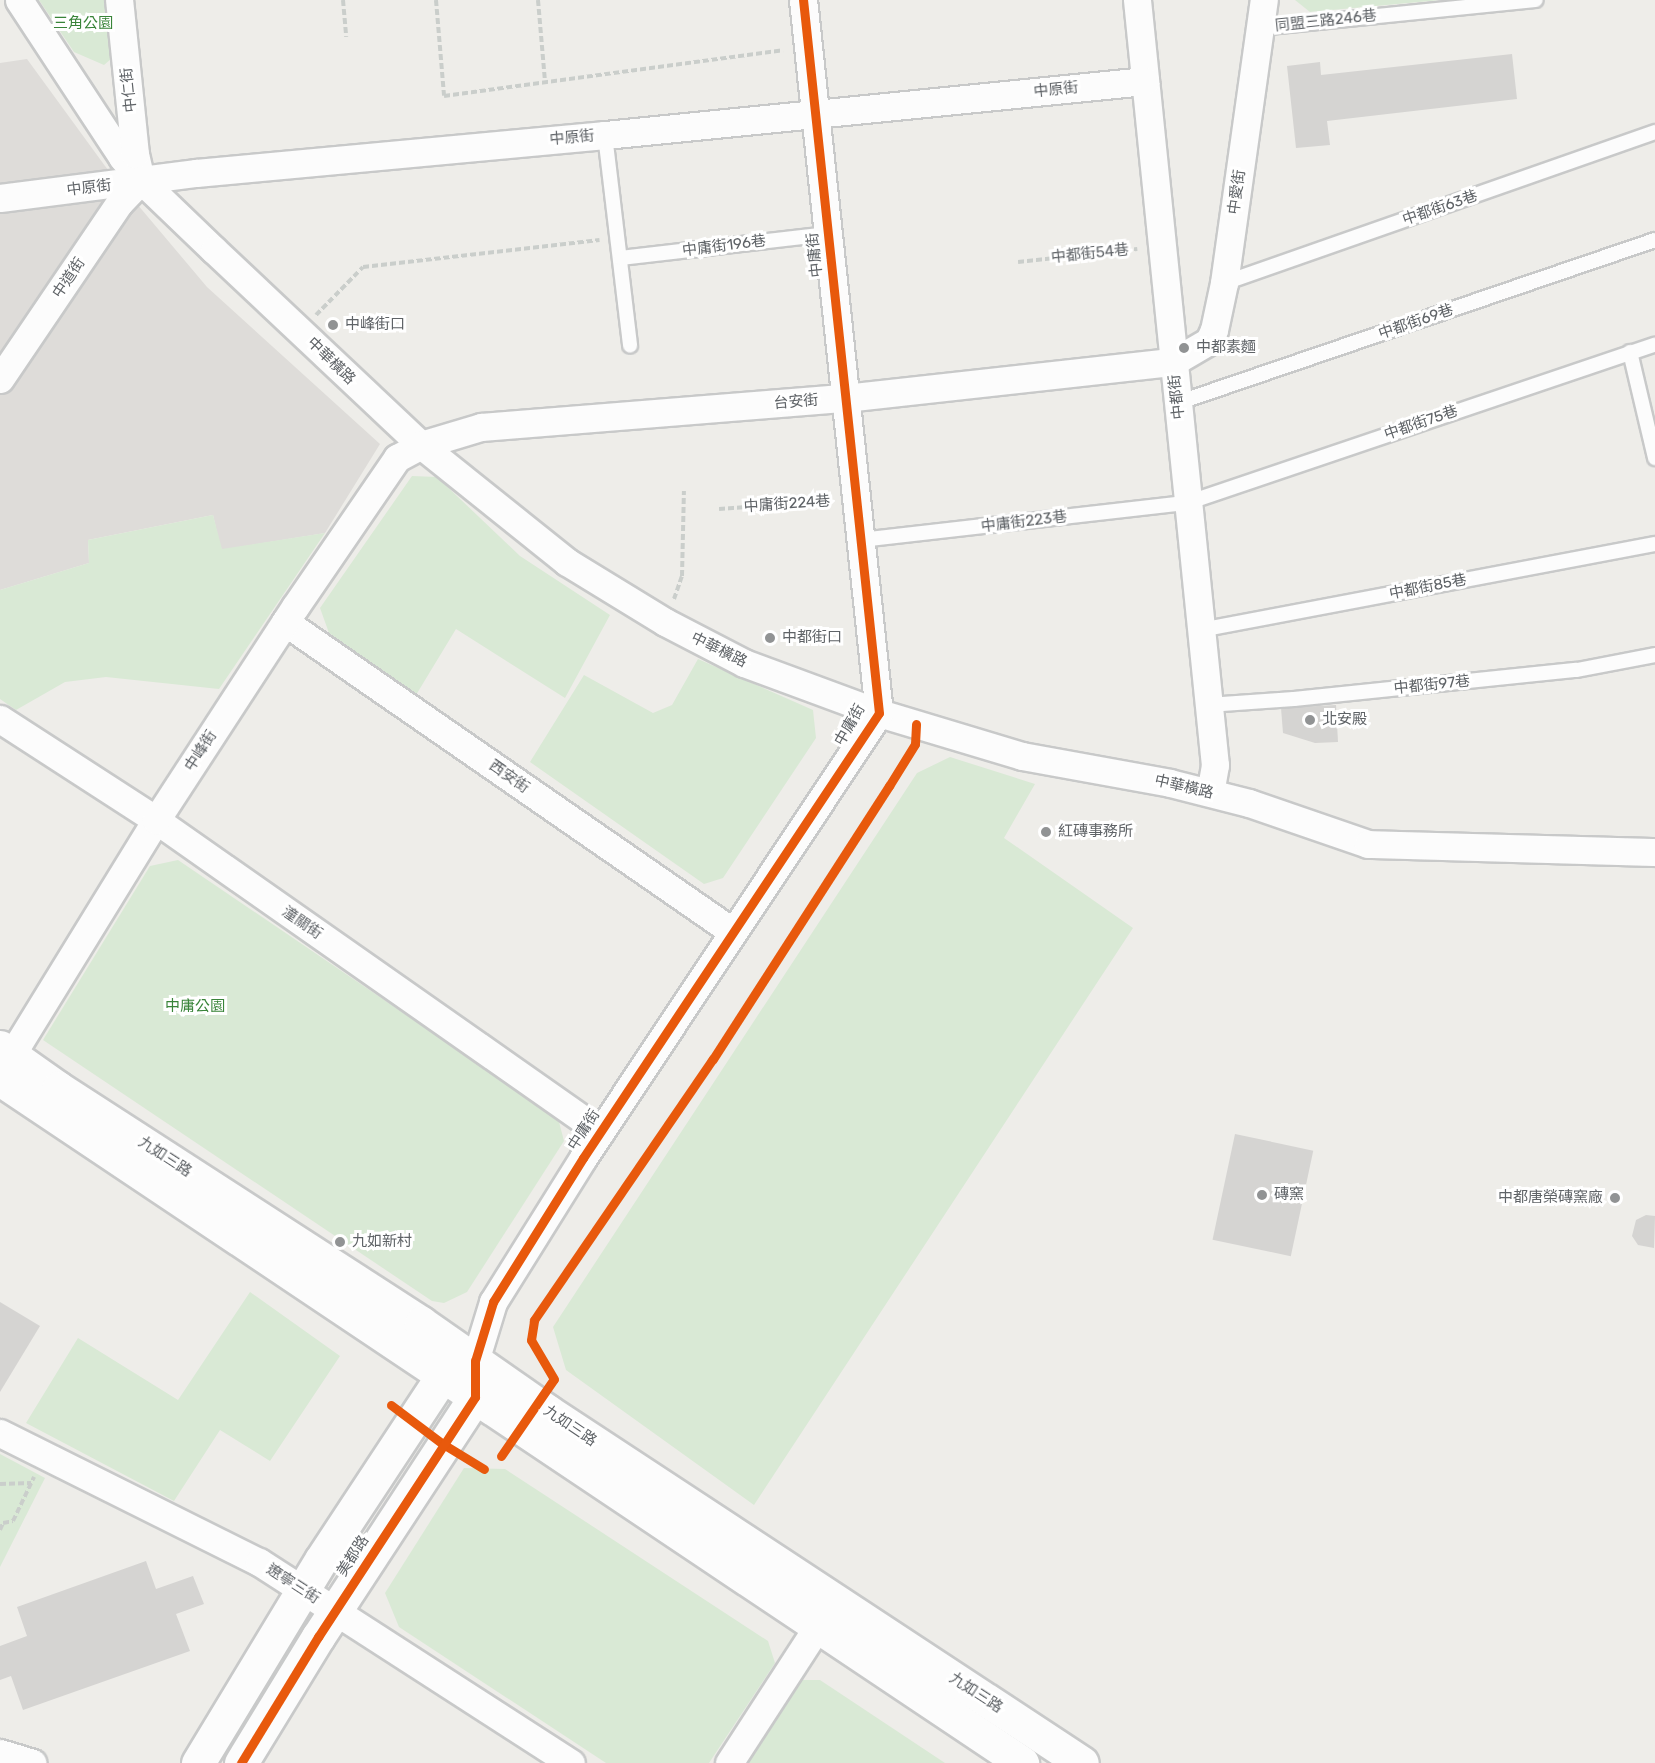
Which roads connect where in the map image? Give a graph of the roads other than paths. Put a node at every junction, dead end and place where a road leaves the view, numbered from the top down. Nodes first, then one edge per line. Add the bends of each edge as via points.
1 (19, 0) edge
2 (119, 0) edge
3 (803, 0) edge
4 (1137, 0) edge
5 (1264, 0) edge
6 (1536, 0) edge
7 (1494, 2) edge
8 (1259, 28) junction
9 (1145, 81) junction
10 (815, 114) junction
11 (1655, 132) edge
12 (605, 135) junction
13 (141, 180) junction
14 (0, 198) edge
15 (828, 234) junction
16 (1655, 240) edge
17 (621, 258) junction
18 (1224, 283) junction
19 (1655, 345) edge
20 (630, 346) dead end
21 (1630, 352) junction
22 (1173, 362) junction
23 (0, 379) edge
24 (845, 398) junction
25 (1177, 403) junction
26 (421, 445) junction
27 (1655, 458) edge
28 (1188, 503) junction
29 (861, 540) junction
30 (1655, 544) edge
31 (285, 622) junction
32 (1200, 630) junction
33 (1655, 655) edge
34 (1208, 705) junction
35 (879, 712) junction
36 (0, 719) edge
37 (1210, 793) junction
38 (156, 820) junction
39 (1655, 852) edge
40 (734, 932) junction
41 (3, 1064) edge
42 (601, 1132) junction
43 (475, 1361) junction
44 (443, 1375) junction
45 (475, 1397) junction
46 (0, 1433) edge
47 (302, 1590) junction
48 (335, 1611) junction
49 (818, 1626) junction
50 (0, 1753) edge
51 (33, 1763) edge
52 (198, 1763) edge
53 (241, 1763) edge
54 (571, 1763) edge
55 (729, 1763) edge
56 (1022, 1763) edge
57 (1082, 1763) edge

1 - 13 street, 中華橫路
2 - 13 street, 中仁街
3 - 10 street, 中庸街
4 - 9 street, 中都街
5 - 8 street, 中愛街
6 - 7 lane, 同盟三路246巷
7 - 8 lane, 同盟三路246巷
8 - 18 street, 中愛街
9 - 10 street, 中原街
9 - 22 street, 中都街
10 - 12 street, 中原街
10 - 15 street, 中庸街
11 - 18 lane, 中都街63巷
12 - 13 street, 中原街
12 - 17 lane
13 - 14 street, 中原街
13 - 23 street, 中道街 via 120,202
13 - 26 street, 中華橫路
15 - 17 lane, 中庸街196巷
15 - 24 street, 中庸街
16 - 25 lane, 中都街69巷
17 - 20 lane
18 - 22 street, 中愛街 via 1209,341
19 - 21 lane, 中都街75巷
21 - 27 lane
21 - 28 lane, 中都街75巷
22 - 24 street, 台安街
22 - 25 street, 中都街
24 - 26 street, 台安街 via 481,427
24 - 29 street, 中庸街
25 - 28 street, 中都街
26 - 31 street, 中峰街 via 387,470
26 - 35 street, 中華橫路 via 567,562 665,622 744,663
28 - 29 lane, 中庸街223巷
28 - 32 street, 中都街
29 - 35 street, 中庸街
30 - 32 lane, 中都街85巷
31 - 38 street, 中峰街
31 - 40 street, 西安街
32 - 34 street, 中都街
33 - 34 lane, 中都街97巷 via 1577,670
34 - 37 street, 中都街 via 1215,765
35 - 37 street, 中華橫路 via 1022,756
35 - 40 street, 中庸街
36 - 38 street, 潼關街
37 - 39 street, 中華橫路 via 1368,844
38 - 41 street, 中峰街
38 - 42 street, 潼關街
40 - 42 street, 中庸街
41 - 43 street, 九如三路
41 - 44 street, 九如三路
42 - 43 street, 中庸街 via 493,1302
43 - 44 street
43 - 45 street
43 - 57 street, 九如三路
44 - 45 street, 九如三路
44 - 47 street, 美都路
45 - 48 street, 美都路
45 - 49 street, 九如三路
46 - 47 street, 遼寧三街 via 259,1562
47 - 48 street, 遼寧三街
47 - 52 street, 美都路
48 - 53 street, 美都路
48 - 54 street, 遼寧三街
49 - 55 street
49 - 56 street, 九如三路
50 - 51 street

